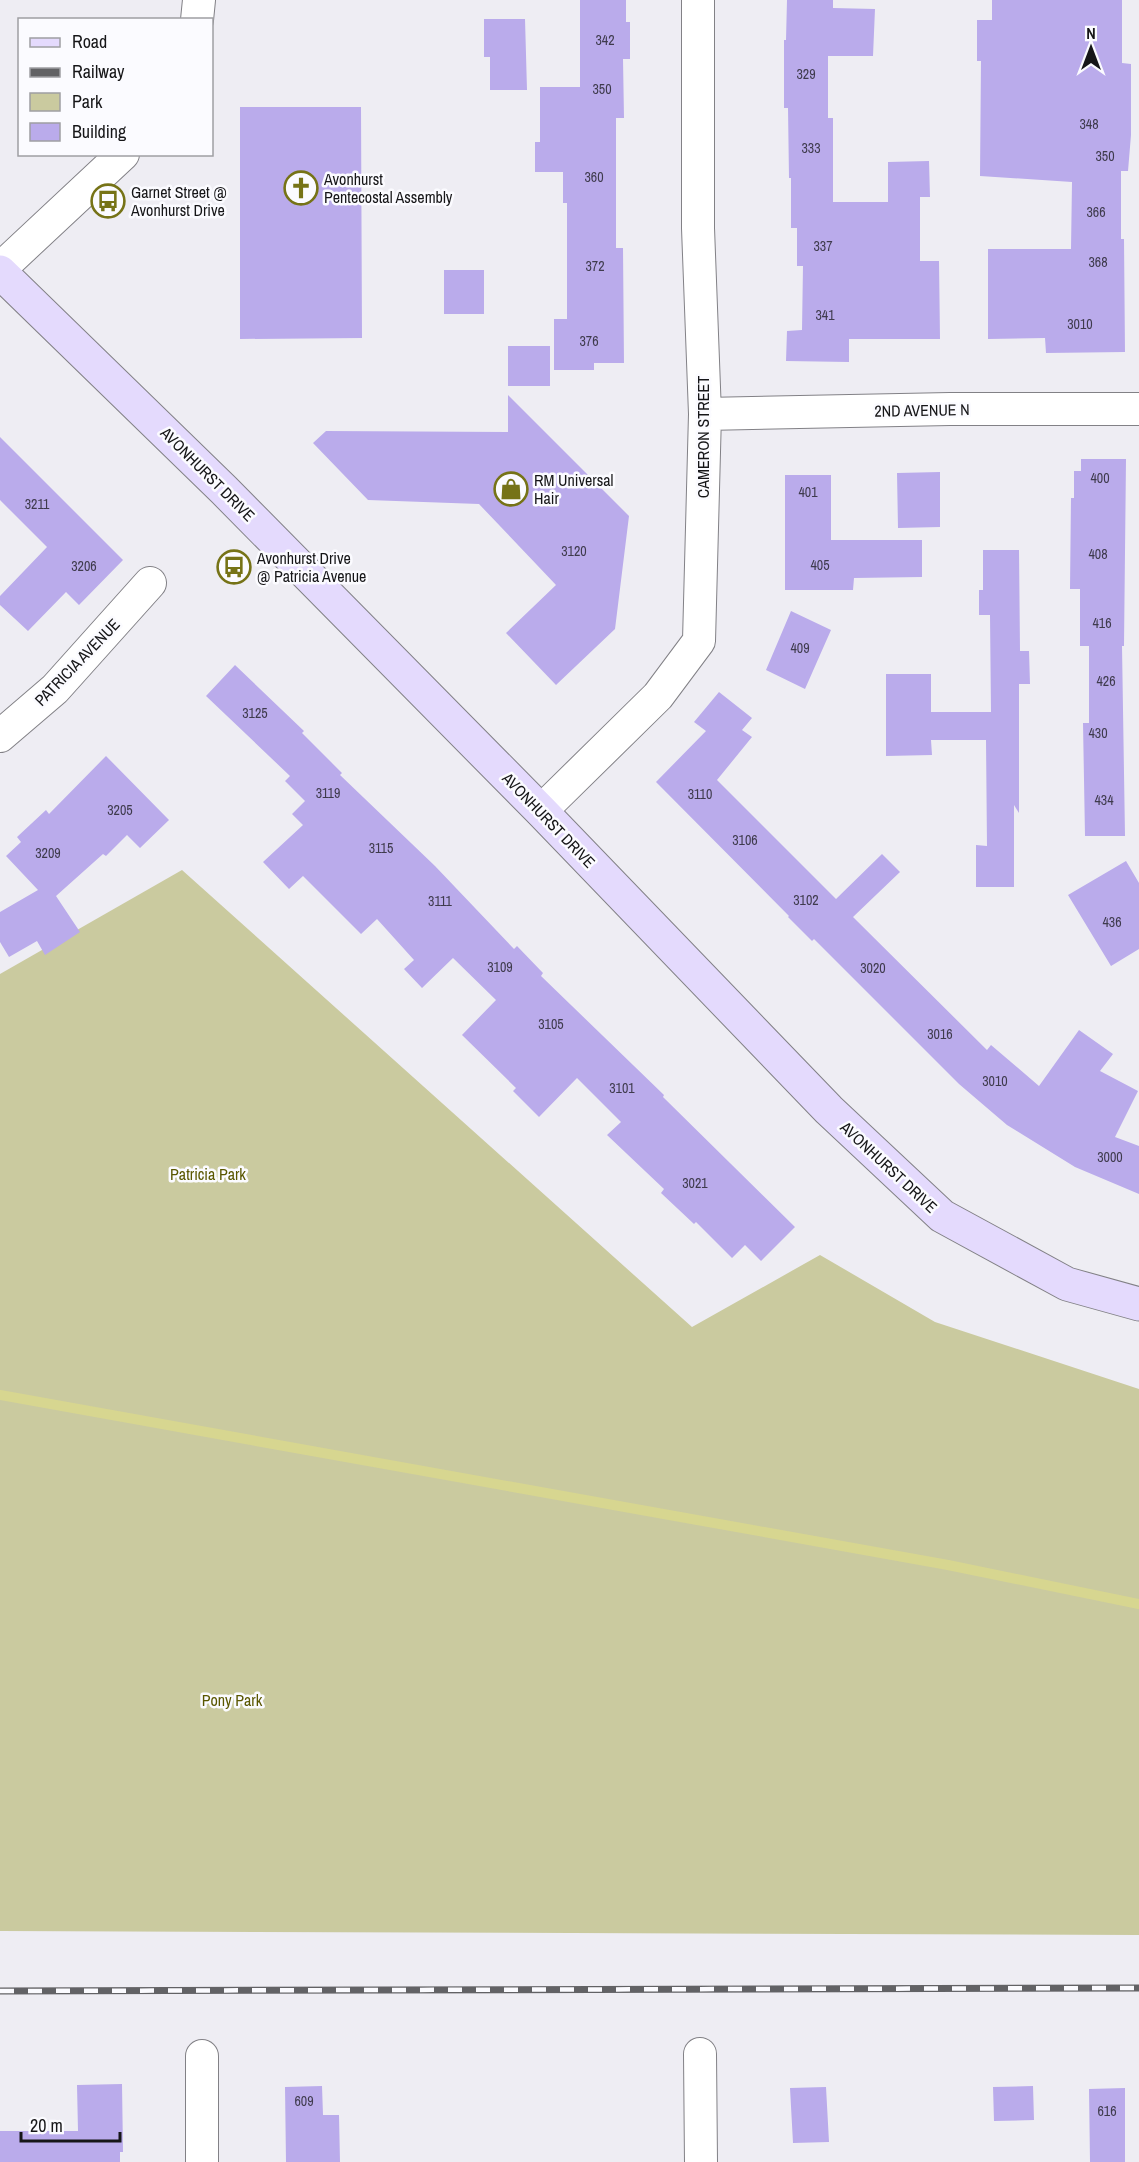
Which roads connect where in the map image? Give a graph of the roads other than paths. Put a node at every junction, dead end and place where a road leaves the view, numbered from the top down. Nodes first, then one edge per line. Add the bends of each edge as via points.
1 (199, 0) edge
2 (698, 0) edge
3 (197, 18) edge
4 (121, 156) edge
5 (0, 270) edge
6 (1139, 409) edge
7 (705, 414) junction
8 (150, 583) dead end
9 (0, 736) edge
10 (541, 811) junction
11 (1139, 1304) edge
12 (700, 2054) dead end
13 (202, 2056) dead end
14 (202, 2162) edge
15 (701, 2162) edge

1 - 3 street
2 - 7 street, CAMERON STREET via 698,228
4 - 5 street
5 - 10 street, AVONHURST DRIVE
6 - 7 street, 2ND AVENUE N
7 - 10 street, CAMERON STREET via 699,641 658,696
8 - 9 street, PATRICIA AVENUE via 55,689
10 - 11 street, AVONHURST DRIVE via 829,1110 942,1216 1067,1284
12 - 15 street
13 - 14 street

